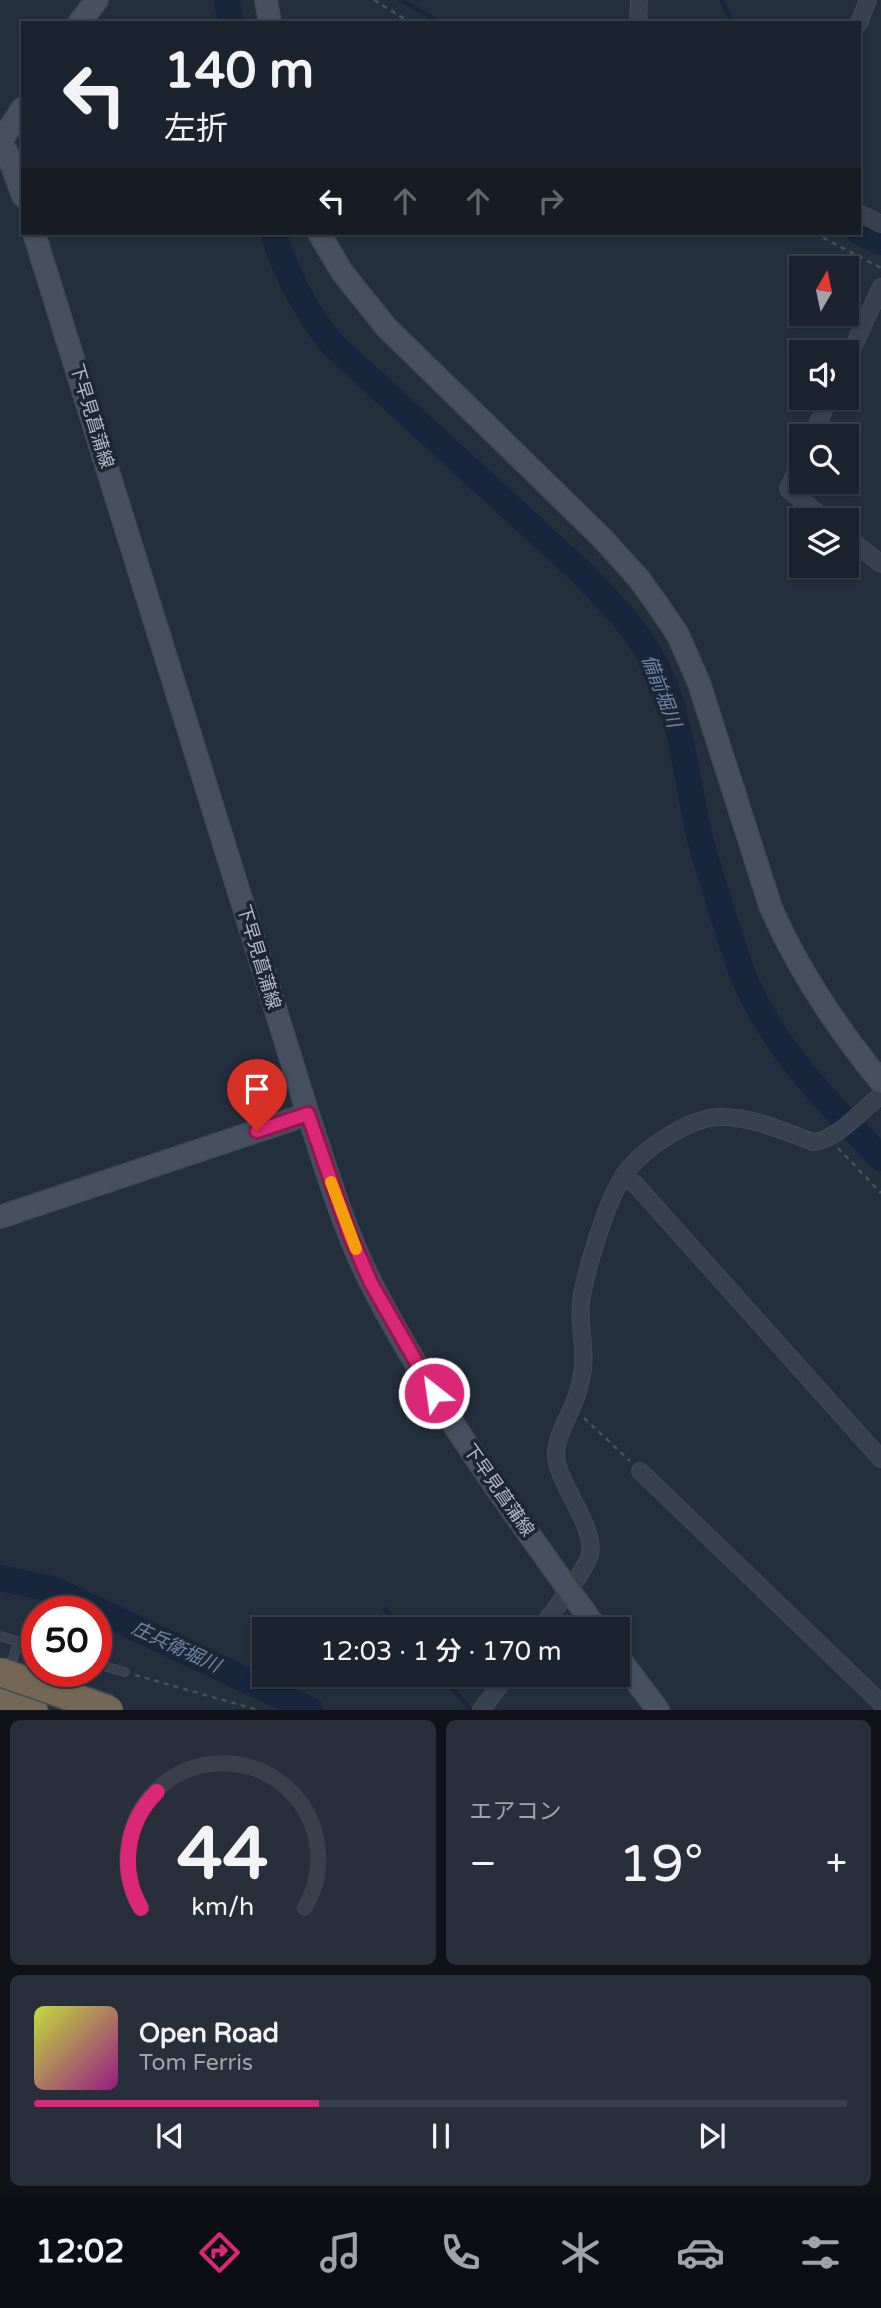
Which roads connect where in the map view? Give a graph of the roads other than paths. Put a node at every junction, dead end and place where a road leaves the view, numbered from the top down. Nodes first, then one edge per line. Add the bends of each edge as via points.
1 (97, 0) edge
2 (266, 0) edge
3 (639, 0) edge
4 (868, 0) edge
5 (81, 21) edge
6 (270, 21) edge
7 (638, 21) edge
8 (860, 21) edge
9 (21, 111) edge
10 (0, 142) edge
11 (21, 191) edge
12 (861, 214) edge
13 (881, 224) edge
14 (35, 235) edge
15 (320, 235) edge
16 (881, 287) edge
17 (856, 340) edge
18 (794, 494) edge
19 (811, 508) edge
20 (859, 547) edge
21 (881, 564) edge
22 (879, 1092) edge
23 (308, 1114) junction
24 (622, 1177) junction
25 (0, 1217) edge
26 (881, 1459) edge
27 (640, 1471) road end
28 (568, 1589) junction
29 (548, 1617) edge
30 (588, 1617) edge
31 (0, 1636) edge
32 (18, 1642) junction
33 (21, 1643) edge
34 (112, 1668) edge
35 (0, 1672) edge
36 (125, 1672) road end
37 (630, 1673) edge
38 (499, 1687) edge
39 (0, 1698) edge
40 (881, 1703) edge
41 (33, 1710) edge
42 (108, 1710) edge
43 (481, 1710) edge
44 (658, 1710) edge

1 - 5 main road
2 - 6 main road
3 - 7 street
4 - 8 street
9 - 10 main road
10 - 11 main road
12 - 13 street
14 - 23 main road, 下早見菖蒲線
15 - 22 main road via 342,272 386,327 602,538 640,580 678,635 699,682 771,908 819,998
16 - 17 street
18 - 19 street
20 - 21 street
22 - 24 street via 830,1138 813,1142 743,1119 702,1119 667,1138
23 - 25 main road
23 - 28 main road, 下早見菖蒲線 via 371,1283 446,1415
24 - 26 street via 635,1184
24 - 28 street via 582,1296 583,1368 556,1456 591,1551
27 - 40 street
28 - 29 street
28 - 30 main road, 下早見菖蒲線
31 - 32 lane
32 - 33 lane
32 - 39 lane
34 - 36 lane
35 - 42 highway, bridge
37 - 44 main road
38 - 43 street
39 - 41 highway

